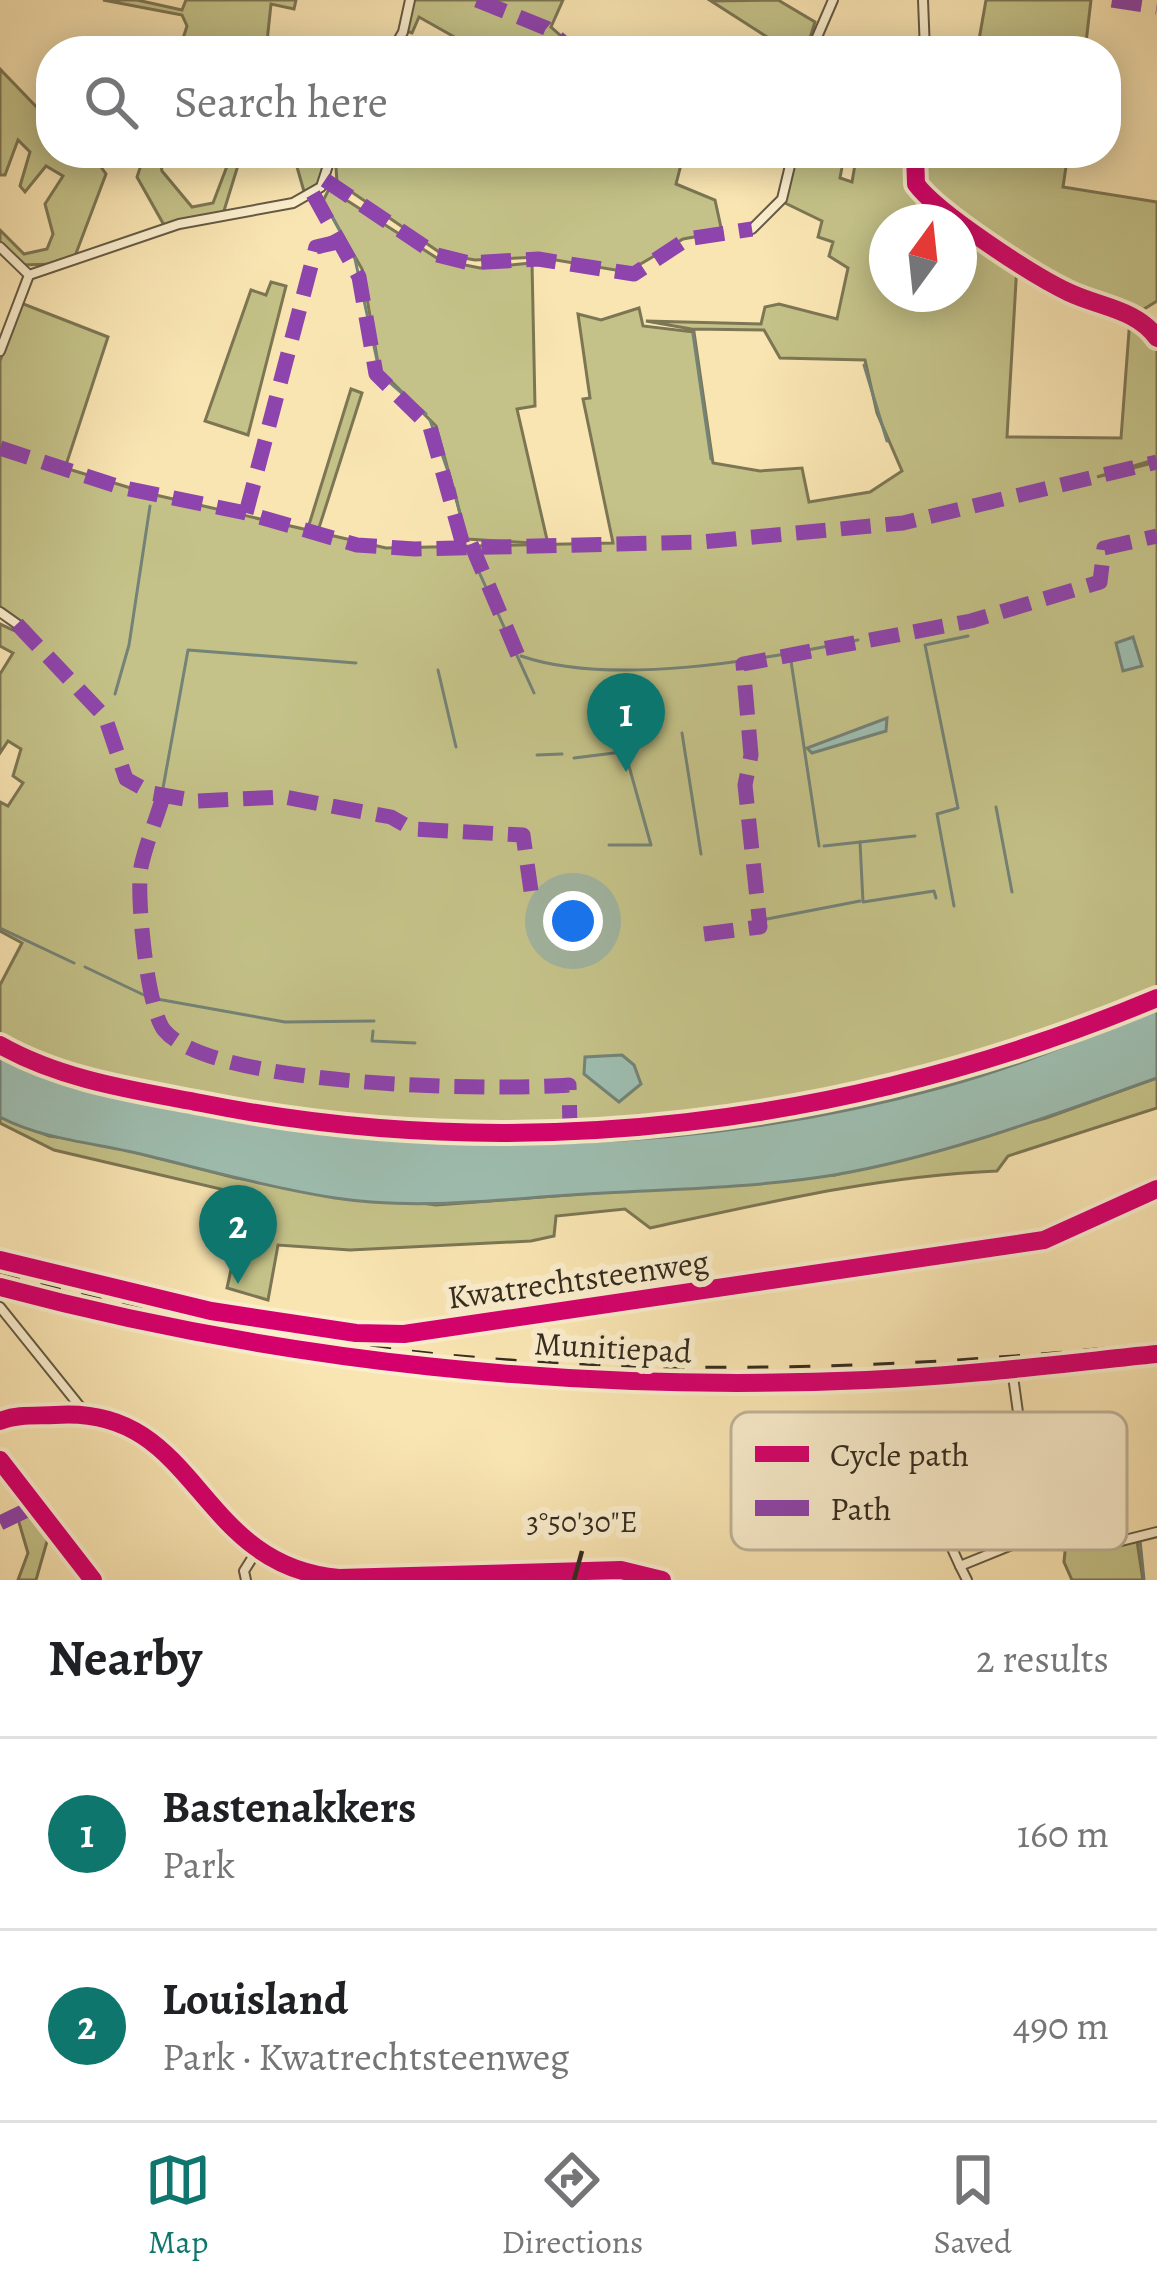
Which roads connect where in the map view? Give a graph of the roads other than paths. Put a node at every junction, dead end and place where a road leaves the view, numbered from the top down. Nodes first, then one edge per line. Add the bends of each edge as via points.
1 (410, 0) edge
2 (833, 0) edge
3 (923, 0) edge
4 (401, 36) edge
5 (817, 36) edge
6 (924, 36) edge
7 (327, 168) edge
8 (789, 168) edge
9 (915, 168) edge
10 (752, 229) dead end
11 (0, 247) edge
12 (29, 275) junction
13 (1157, 338) edge
14 (0, 351) edge
15 (0, 612) edge
16 (17, 624) dead end
17 (1157, 1189) edge
18 (0, 1260) edge
19 (0, 1306) edge
20 (1012, 1369) dead end
21 (1018, 1412) edge
22 (86, 1414) junction
23 (0, 1421) edge
24 (0, 1460) edge
25 (1157, 1532) edge
26 (1127, 1540) edge
27 (953, 1550) edge
28 (1000, 1550) edge
29 (256, 1552) junction
30 (961, 1566) junction
31 (93, 1580) edge
32 (246, 1580) edge
33 (662, 1580) edge
34 (967, 1580) edge

1 - 4 street
2 - 5 street
3 - 6 street
7 - 12 street via 321,187 294,202 179,224
8 - 10 street via 782,199
9 - 13 street via 916,184 937,205 1064,290 1138,318
11 - 12 street
12 - 14 street
15 - 16 street
17 - 18 street, Kwatrechtsteenweg via 1044,1240 404,1334 211,1311
19 - 22 street
20 - 21 street
22 - 23 street
22 - 29 street via 140,1434 175,1459
24 - 31 main road
25 - 26 street
27 - 30 street
28 - 30 street
29 - 32 street
29 - 33 street via 295,1571 339,1578 621,1570
30 - 34 street

